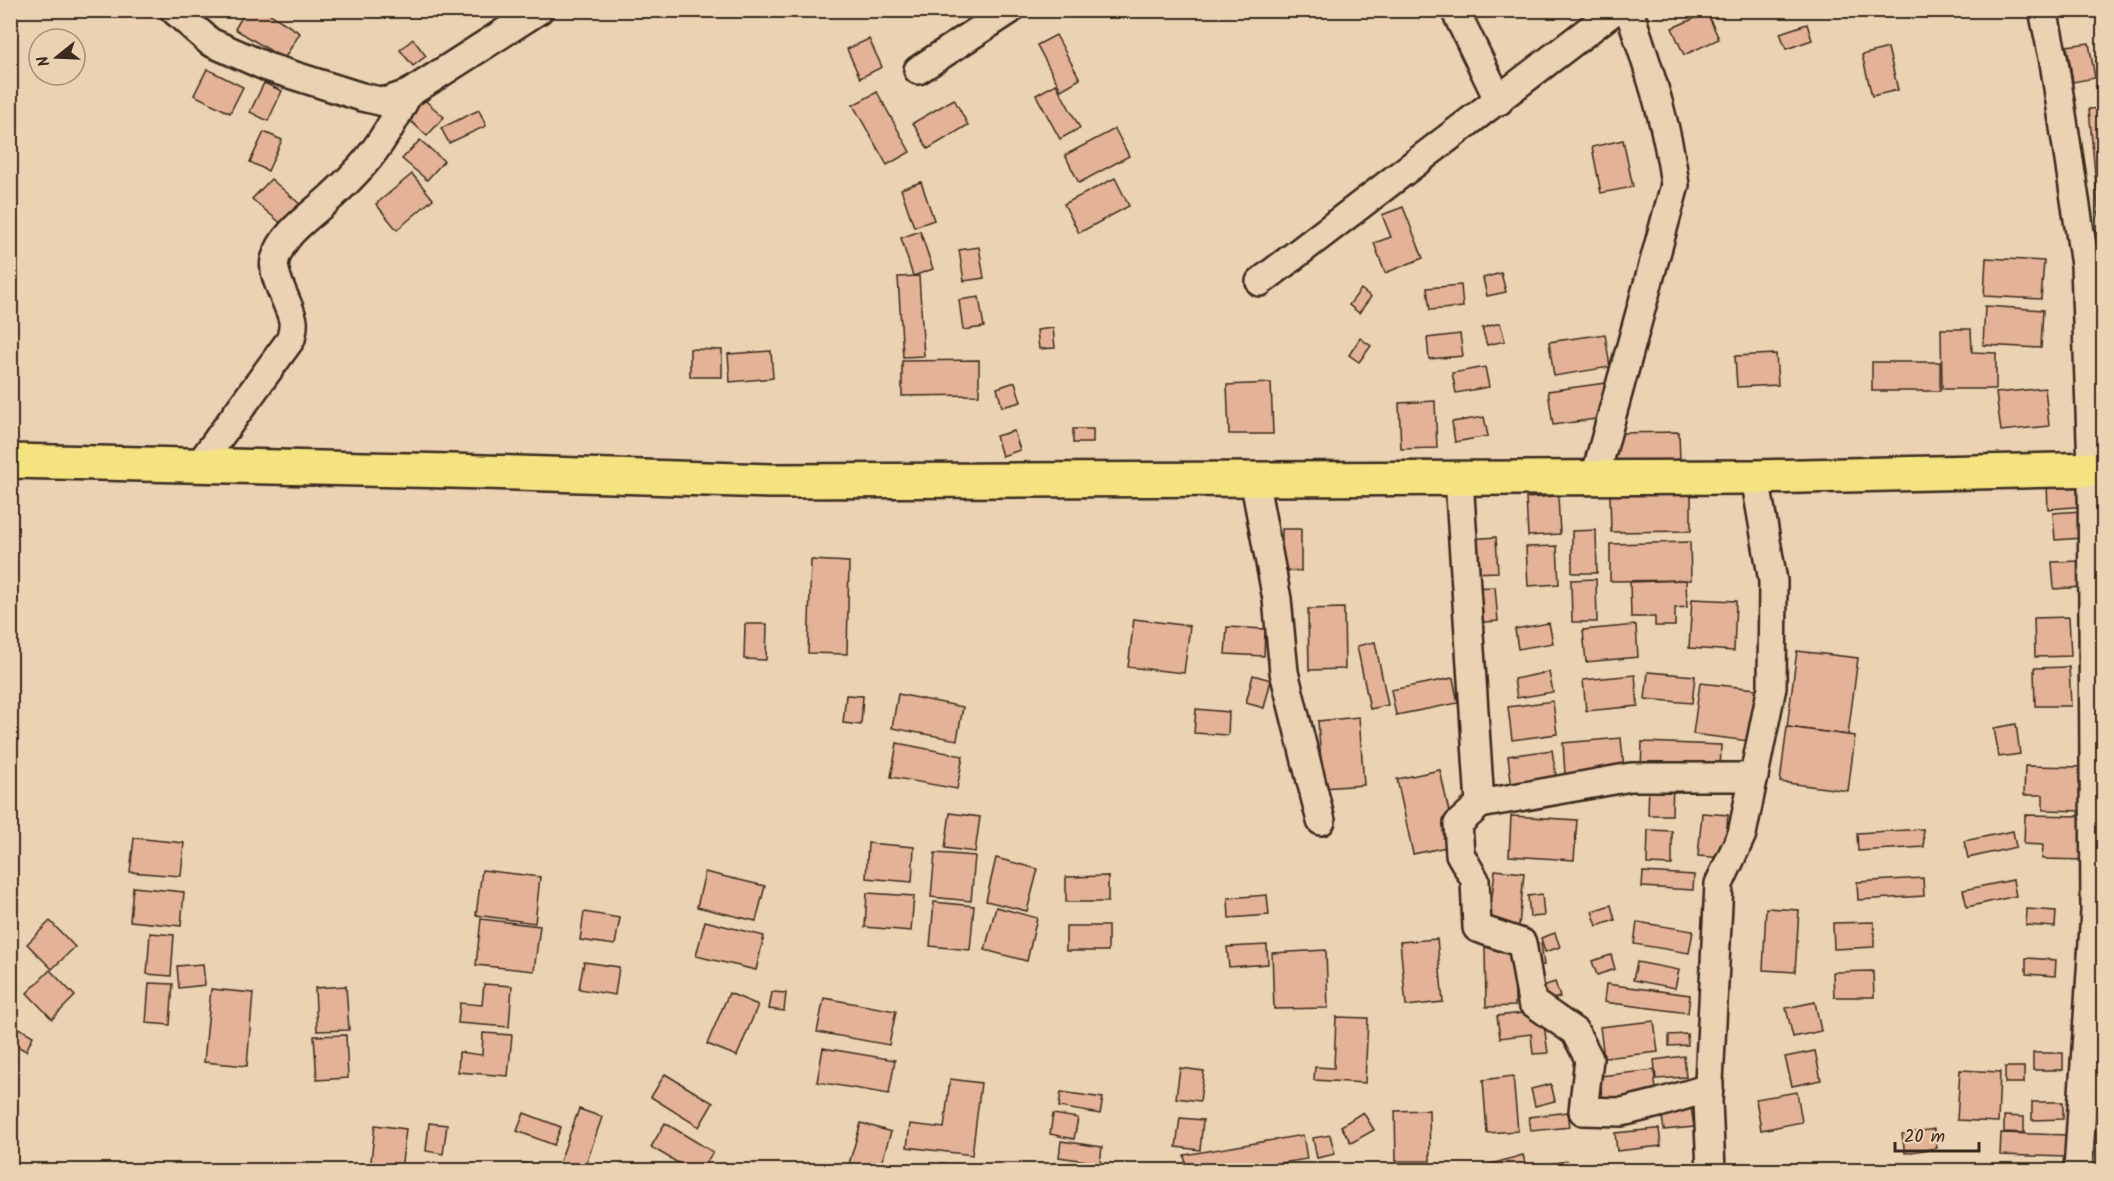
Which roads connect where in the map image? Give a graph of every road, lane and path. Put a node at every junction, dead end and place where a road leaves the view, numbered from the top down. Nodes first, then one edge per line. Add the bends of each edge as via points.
1 (174, 10) edge
2 (539, 10) edge
3 (1010, 10) edge
4 (1455, 10) edge
5 (1616, 10) edge
6 (1629, 10) edge
7 (2043, 10) edge
8 (918, 70) dead end
9 (408, 94) junction
10 (1499, 102) junction
11 (1260, 282) dead end
12 (10, 461) edge
13 (199, 465) junction
14 (2098, 469) edge
15 (1595, 477) junction
16 (1755, 477) junction
17 (1254, 479) junction
18 (1459, 479) junction
19 (1754, 777) junction
20 (1480, 804) junction
21 (1321, 821) dead end
22 (1709, 1088) junction
23 (1712, 1170) edge
24 (2078, 1170) edge

1 - 9 street via 210,42 267,67 384,102
2 - 9 street
3 - 8 street
4 - 10 street
5 - 10 street
6 - 15 street via 1660,104 1675,185
7 - 14 street via 2085,265
9 - 13 street via 363,165 281,246 274,262 293,324 291,339
10 - 11 street
12 - 13 main road
13 - 17 main road via 771,482
14 - 16 main road
14 - 24 street via 2095,911
15 - 16 main road
15 - 18 main road
16 - 19 street via 1773,581 1773,641 1772,687
17 - 18 main road
17 - 21 street via 1277,598 1284,672
18 - 20 street
19 - 20 street via 1631,777
19 - 22 street via 1742,834 1719,884
20 - 22 street via 1458,824 1460,854 1475,880 1478,928 1522,943 1532,1002 1575,1032 1589,1059 1583,1111 1622,1112
22 - 23 street

